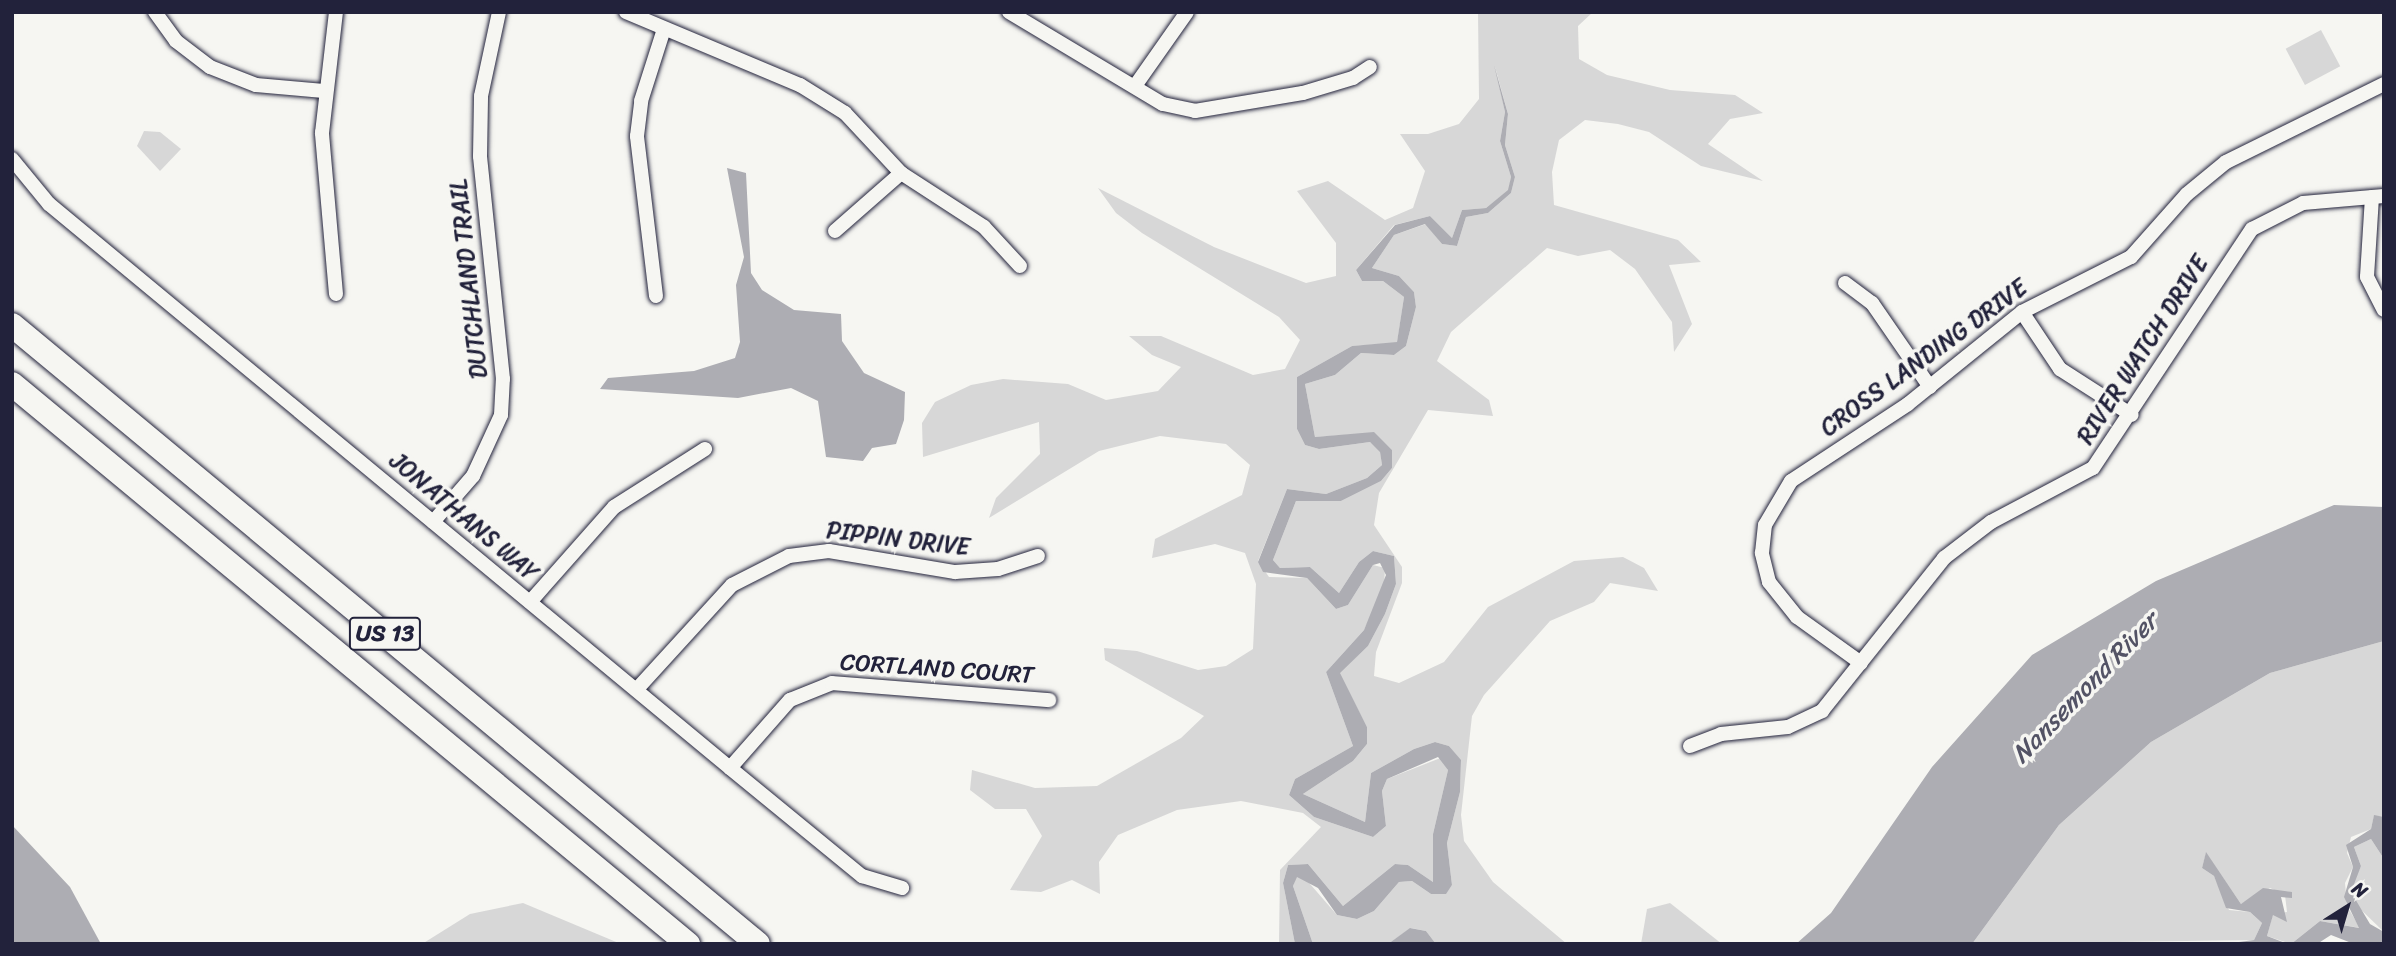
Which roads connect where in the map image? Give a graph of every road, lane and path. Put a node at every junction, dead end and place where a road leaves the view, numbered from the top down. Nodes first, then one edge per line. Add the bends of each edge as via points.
1 (155, 12) edge
2 (336, 12) edge
3 (499, 12) edge
4 (626, 12) edge
5 (1010, 12) edge
6 (1187, 12) edge
7 (664, 29) junction
8 (1370, 67) dead end
9 (2384, 84) edge
10 (1135, 86) junction
11 (324, 91) junction
12 (12, 159) edge
13 (901, 173) junction
14 (2378, 196) edge
15 (835, 231) dead end
16 (1020, 265) dead end
17 (1845, 283) dead end
18 (336, 294) dead end
19 (656, 296) dead end
20 (2384, 310) edge
21 (2022, 312) junction
22 (12, 325) edge
23 (12, 384) edge
24 (1930, 387) junction
25 (2132, 415) junction
26 (705, 449) dead end
27 (433, 522) junction
28 (1038, 556) dead end
29 (530, 602) junction
30 (1861, 663) junction
31 (637, 689) junction
32 (1049, 700) dead end
33 (1690, 746) dead end
34 (730, 768) junction
35 (902, 888) dead end
36 (688, 944) edge
37 (758, 944) edge

1 - 11 street via 176,41 210,68 256,85
2 - 11 street
3 - 27 street, DUTCHLAND TRAIL via 482,86 480,156 503,379 501,415 473,476
4 - 7 street
5 - 10 street
6 - 10 street
7 - 13 street via 800,85 845,113
7 - 19 street via 640,101 638,136
8 - 10 street via 1332,85 1209,111 1163,104
9 - 21 street, CROSS LANDING DRIVE via 2226,162 2187,194 2131,257
11 - 18 street via 324,179
12 - 27 street, JONATHANS WAY via 49,204
13 - 15 street
13 - 16 street via 984,227
14 - 20 street via 2367,277
14 - 25 street, RIVER WATCH DRIVE via 2303,203 2252,229
17 - 24 street via 1879,310
21 - 24 street, CROSS LANDING DRIVE
21 - 25 street via 2067,375
22 - 37 highway, US 13
23 - 36 highway, US 13
24 - 30 street, CROSS LANDING DRIVE via 1791,481 1765,525 1765,568 1776,596
25 - 30 street, RIVER WATCH DRIVE via 2083,476 1990,522 1944,558
26 - 29 street via 614,507
27 - 29 street, JONATHANS WAY
28 - 31 street, PIPPIN DRIVE via 966,572 829,551 779,559 732,585
29 - 31 street, JONATHANS WAY
30 - 33 street, RIVER WATCH DRIVE via 1811,719 1772,731 1721,734
31 - 34 street, JONATHANS WAY
32 - 34 street, CORTLAND COURT via 847,682 817,686 789,700
34 - 35 street, JONATHANS WAY via 862,876

